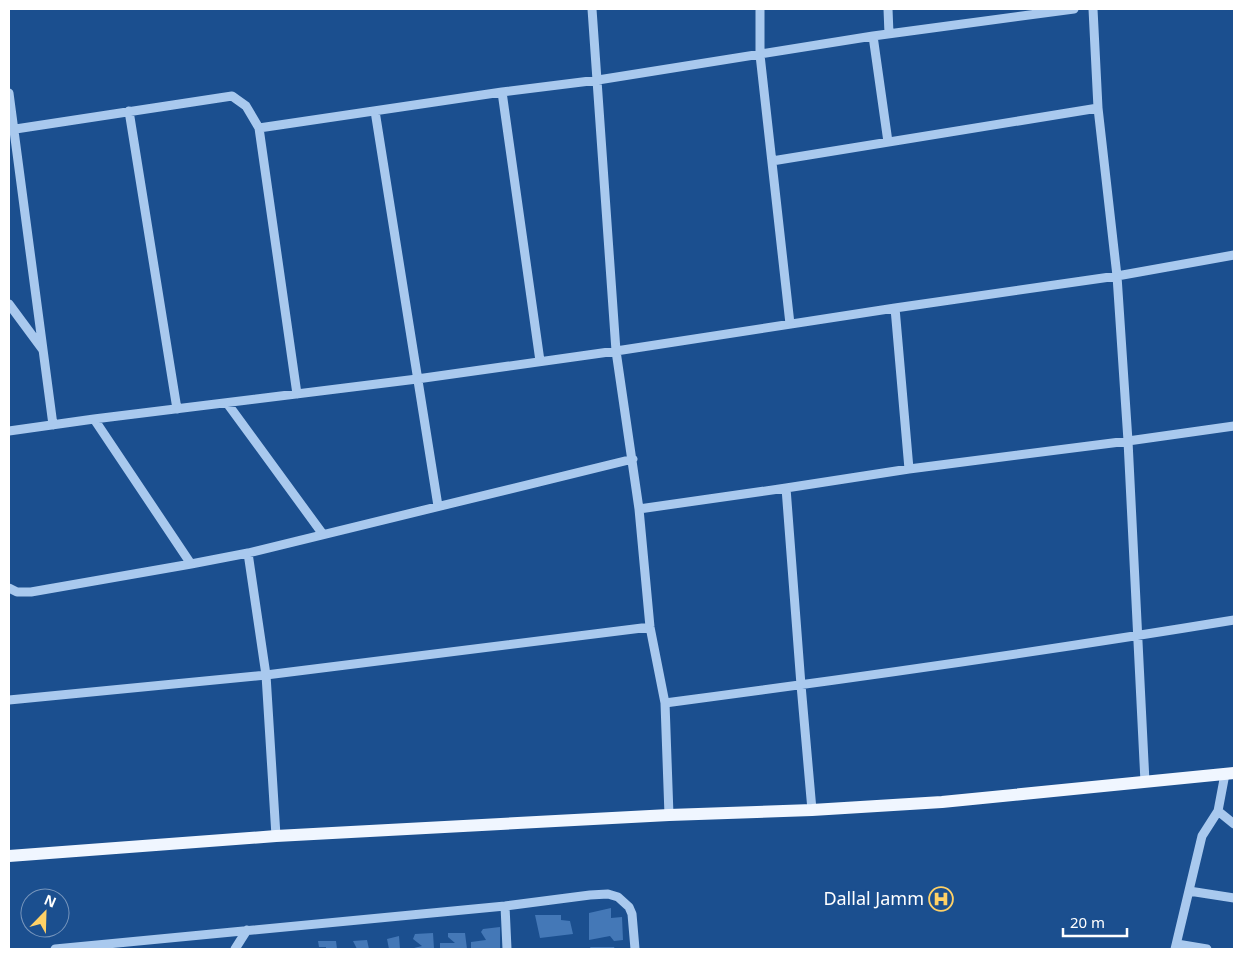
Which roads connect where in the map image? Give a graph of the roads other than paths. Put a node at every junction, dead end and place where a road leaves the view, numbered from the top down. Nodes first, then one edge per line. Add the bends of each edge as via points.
1 (592, 9) edge
2 (760, 9) edge
3 (888, 9) edge
4 (1074, 9) edge
5 (1093, 9) edge
6 (889, 34) junction
7 (873, 36) junction
8 (760, 55) junction
9 (598, 80) junction
10 (502, 92) junction
11 (9, 93) edge
12 (1098, 108) junction
13 (129, 111) junction
14 (375, 111) junction
15 (259, 128) junction
16 (11, 130) edge
17 (888, 142) junction
18 (772, 160) junction
19 (1234, 255) edge
20 (1117, 276) junction
21 (9, 304) edge
22 (895, 308) junction
23 (790, 324) junction
24 (44, 351) junction
25 (616, 351) junction
26 (540, 361) junction
27 (418, 379) junction
28 (297, 394) junction
29 (228, 403) junction
30 (176, 409) junction
31 (94, 418) junction
32 (53, 425) junction
33 (1234, 426) edge
34 (9, 431) edge
35 (1128, 441) junction
36 (633, 459) junction
37 (909, 469) junction
38 (786, 488) junction
39 (438, 506) junction
40 (640, 509) junction
41 (322, 533) junction
42 (248, 553) junction
43 (191, 564) junction
44 (9, 588) edge
45 (1234, 620) edge
46 (650, 626) junction
47 (1136, 636) junction
48 (266, 675) junction
49 (801, 685) junction
50 (9, 700) edge
51 (665, 703) junction
52 (1230, 774) edge
53 (1144, 782) junction
54 (812, 810) junction
55 (1218, 811) junction
56 (668, 815) junction
57 (1234, 824) edge
58 (276, 836) junction
59 (9, 856) edge
60 (1189, 891) junction
61 (1234, 898) edge
62 (505, 906) junction
63 (247, 930) junction
64 (1176, 946) edge
65 (85, 948) edge
66 (55, 949) edge
67 (234, 949) edge
68 (507, 949) edge
69 (635, 949) edge
70 (1207, 949) edge

1 - 9 street
2 - 8 street
3 - 6 street
4 - 6 street
5 - 12 street
6 - 7 street
7 - 8 street
7 - 17 street
8 - 9 street
8 - 18 street
9 - 10 street
9 - 25 street
10 - 14 street
10 - 26 street
11 - 16 street
12 - 17 street
12 - 20 street
13 - 15 street via 232,96 246,106
13 - 16 street
13 - 30 street
14 - 15 street
14 - 27 street
15 - 28 street
16 - 24 street
17 - 18 street
18 - 23 street
19 - 20 street
20 - 22 street
20 - 35 street
21 - 24 street
22 - 23 street
22 - 37 street
23 - 25 street
24 - 32 street
25 - 26 street
25 - 36 street
26 - 27 street
27 - 28 street
27 - 39 street
28 - 29 street
29 - 30 street
29 - 41 street
30 - 31 street
31 - 32 street
31 - 43 street
32 - 34 street
33 - 35 street
35 - 37 street
35 - 47 street
36 - 39 street
36 - 40 street
37 - 38 street
38 - 40 street
38 - 49 street
39 - 41 street
40 - 46 street
41 - 42 street
42 - 43 street
42 - 48 street
43 - 44 street via 31,592 17,592
45 - 47 street
46 - 48 street
46 - 51 street
47 - 49 street
47 - 53 street
48 - 50 street
48 - 58 street
49 - 51 street
49 - 54 street
51 - 56 street
52 - 53 main road
52 - 55 street
53 - 54 main road via 942,802
54 - 56 main road
55 - 57 street
55 - 60 street via 1202,836
56 - 58 main road
58 - 59 main road
60 - 61 street
60 - 64 street
62 - 63 street
62 - 68 street
62 - 69 street via 590,895 618,897 632,914
63 - 65 street
63 - 67 street
64 - 70 street
65 - 66 street

